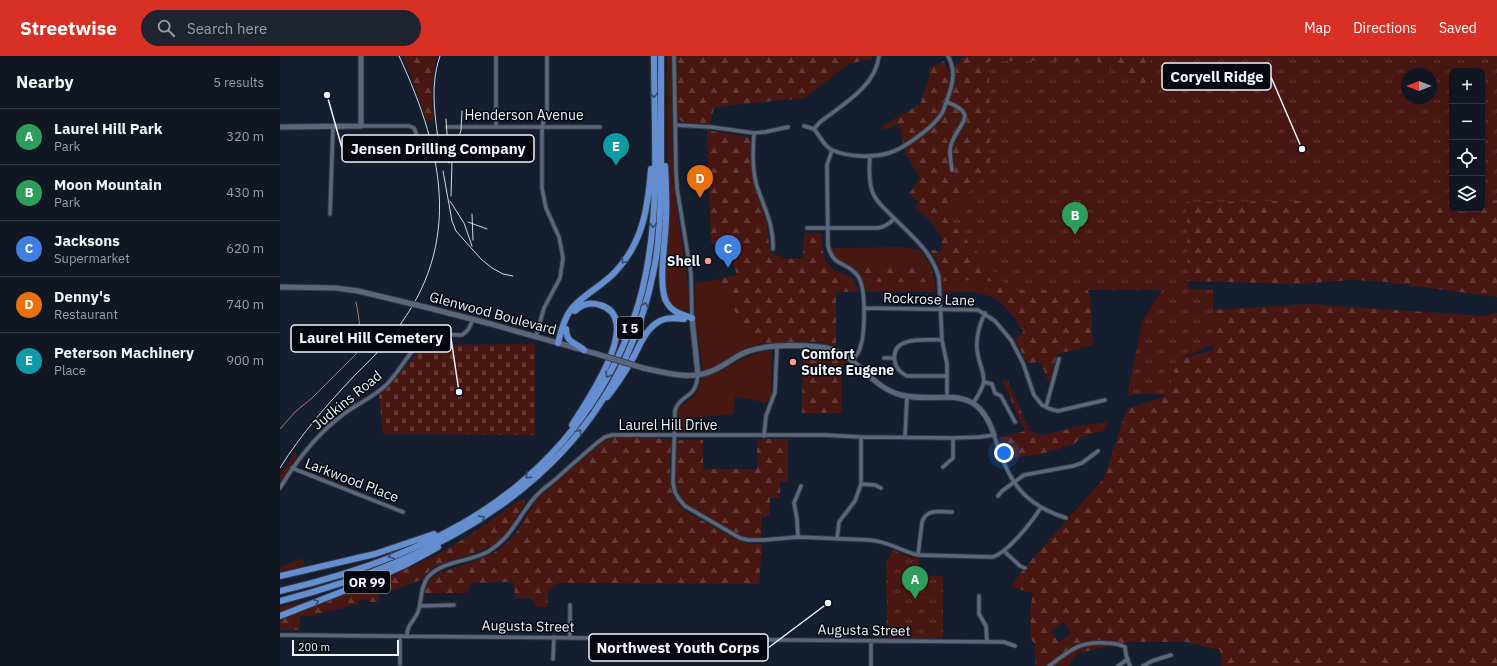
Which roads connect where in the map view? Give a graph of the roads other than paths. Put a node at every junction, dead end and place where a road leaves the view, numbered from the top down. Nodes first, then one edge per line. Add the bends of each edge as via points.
1 (361, 56) edge
2 (496, 56) edge
3 (547, 56) edge
4 (654, 56) edge
5 (661, 56) edge
6 (674, 56) edge
7 (879, 56) edge
8 (948, 56) edge
9 (947, 102) junction
10 (675, 125) junction
11 (333, 126) junction
12 (361, 126) junction
13 (804, 126) dead end
14 (280, 127) edge
15 (447, 127) dead end
16 (496, 127) junction
17 (542, 127) junction
18 (600, 127) dead end
19 (661, 127) junction
20 (788, 127) dead end
21 (814, 129) junction
22 (654, 130) junction
23 (416, 133) dead end
24 (754, 133) junction
25 (832, 150) junction
26 (870, 157) junction
27 (952, 170) dead end
28 (330, 214) dead end
29 (894, 219) junction
30 (807, 228) dead end
31 (827, 228) junction
32 (773, 249) dead end
33 (280, 287) edge
34 (864, 308) junction
35 (941, 309) junction
36 (985, 313) junction
37 (692, 318) junction
38 (472, 319) junction
39 (566, 328) junction
40 (536, 336) junction
41 (942, 340) junction
42 (560, 343) junction
43 (776, 346) junction
44 (584, 350) junction
45 (884, 358) dead end
46 (894, 358) junction
47 (1059, 359) dead end
48 (852, 361) junction
49 (698, 375) junction
50 (947, 376) junction
51 (984, 382) junction
52 (907, 396) junction
53 (947, 396) junction
54 (1105, 400) dead end
55 (600, 403) junction
56 (973, 403) junction
57 (1046, 407) junction
58 (1015, 422) dead end
59 (674, 435) junction
60 (994, 435) junction
61 (764, 436) junction
62 (861, 437) junction
63 (905, 437) junction
64 (954, 438) junction
65 (562, 442) junction
66 (1098, 451) dead end
67 (943, 467) dead end
68 (292, 468) junction
69 (1014, 482) junction
70 (861, 484) junction
71 (801, 486) dead end
72 (280, 488) edge
73 (881, 488) dead end
74 (998, 496) dead end
75 (1041, 508) junction
76 (403, 512) dead end
77 (952, 512) dead end
78 (1066, 518) dead end
79 (452, 528) junction
80 (798, 537) junction
81 (448, 538) junction
82 (837, 539) junction
83 (1004, 551) junction
84 (918, 555) junction
85 (1025, 568) dead end
86 (280, 576) edge
87 (280, 591) edge
88 (979, 596) dead end
89 (280, 601) edge
90 (454, 605) dead end
91 (570, 605) dead end
92 (420, 606) junction
93 (280, 616) edge
94 (280, 635) edge
95 (400, 636) junction
96 (407, 636) junction
97 (554, 637) junction
98 (570, 638) junction
99 (871, 641) junction
100 (987, 642) junction
101 (1015, 646) dead end
102 (1171, 655) dead end
103 (553, 659) dead end
104 (1128, 660) junction
105 (400, 664) dead end
106 (871, 666) edge
107 (1049, 666) edge
108 (1118, 666) edge
109 (1130, 666) edge
110 (1143, 666) edge

1 - 12 street
2 - 16 street
3 - 17 street via 547,111
4 -> 22 highway, I 5
5 - 19 highway, I 5
6 - 10 street
7 - 21 street via 875,71 867,84
8 - 9 street via 952,66 953,83
9 - 26 street via 940,117 908,144 894,151
9 - 27 street via 961,108 965,118 950,147
10 - 24 street via 711,126
10 - 37 street via 677,188 691,274
11 - 12 street
11 - 14 street
11 - 28 street
12 - 23 street via 409,126 414,128
13 - 21 street
15 - 16 street, Henderson Avenue
16 - 17 street, Henderson Avenue
17 - 18 street, Henderson Avenue
17 - 40 street via 543,198 559,237 563,258 560,278 544,308
19 - 37 highway via 666,198 662,280 664,296 666,303 674,312
55 -> 19 highway, I 5 via 625,357 644,309 651,283 660,210
20 - 24 street
21 - 25 street
22 -> 42 highway via 647,205 636,243 615,272 570,310 563,325
22 -> 65 highway, I 5 via 653,229 640,300 624,344 605,382 589,408
24 - 32 street via 754,172 772,225
25 - 26 street
25 - 31 street via 827,165
26 - 29 street via 869,176 872,191
29 - 31 street via 883,228
29 - 35 street via 934,262 939,278
30 - 31 street
31 - 34 street via 830,253 835,260 859,276 864,292
33 - 38 street, Glenwood Boulevard, bridge via 358,291
34 - 35 street, Rockrose Lane
34 - 48 street via 862,340
35 - 36 street, Rockrose Lane via 973,309
35 - 41 street
36 - 51 street via 977,340
36 - 57 street, Rockrose Lane via 1011,340 1023,363 1036,399
37 - 49 street
37 - 55 highway via 664,319 654,325 617,384
38 - 40 street, Glenwood Boulevard
38 - 68 street, Judkins Road via 466,333 462,335 432,336 422,341 387,385 330,426
39 - 42 highway
39 - 44 highway via 568,339
39 - 65 highway via 570,317 579,307 592,303 602,305 611,312 615,318 617,332 613,350 600,379
40 - 42 street, Glenwood Boulevard
41 - 46 street via 904,342
41 - 50 street
42 - 44 street, Glenwood Boulevard
43 - 48 street via 823,347 838,352
43 - 49 street via 748,351 714,370
43 - 61 street via 776,392 766,416
44 - 49 street, Glenwood Boulevard, bridge via 669,374
45 - 46 street
46 - 50 street via 897,368 907,376
47 - 57 street
48 - 52 street via 888,390
49 - 59 street via 695,389 680,401 675,410
50 - 53 street
51 - 56 street
51 - 58 street via 992,384 995,393 1001,396
52 - 53 street
52 - 63 street
53 - 56 street
54 - 57 street via 1063,410
81 -> 55 highway, I 5 via 501,506 541,473 573,440
56 - 60 street via 986,417
59 - 61 street, Laurel Hill Drive
59 - 80 street via 673,483 675,492 685,506 740,538 764,540
59 - 92 street, Laurel Hill Drive via 605,437 537,495 514,528 497,546 484,554 432,573 423,586
60 - 64 street, Laurel Hill Drive
60 - 69 street via 1004,464
61 - 62 street, Laurel Hill Drive
62 - 63 street, Laurel Hill Drive
62 - 70 street
63 - 64 street, Laurel Hill Drive
64 - 67 street via 953,458
65 -> 79 highway, I 5 via 518,486
66 - 69 street via 1082,463 1024,475
68 - 72 street, Judkins Road
68 - 76 street, Larkwood Place
69 - 74 street
69 - 75 street
70 - 73 street via 874,484
70 - 82 street via 855,501 839,522
71 - 80 street via 794,503
75 - 78 street
75 - 83 street
77 - 84 street via 932,511 924,516
79 - 86 highway, OR 99 via 375,554
79 -> 87 highway, I 5 via 427,542 365,567
80 - 82 street
81 - 89 highway, I 5 via 367,574 332,587
93 -> 81 highway, OR 99 via 405,565 437,548
82 - 84 street via 880,540
83 - 84 street via 989,557
83 - 85 street
88 - 100 street via 979,614 986,626
90 - 92 street
91 - 98 street
92 - 96 street, Laurel Hill Drive via 407,628
94 - 95 street, Augusta Street
95 - 96 street, Augusta Street
95 - 105 street
96 - 97 street, Augusta Street
97 - 98 street, Augusta Street
97 - 103 street
98 - 99 street, Augusta Street
99 - 100 street, Augusta Street
99 - 106 street
100 - 101 street, Augusta Street via 1004,642
102 - 110 street
104 - 107 street via 1125,646 1120,644 1085,643
104 - 108 street
104 - 109 street

